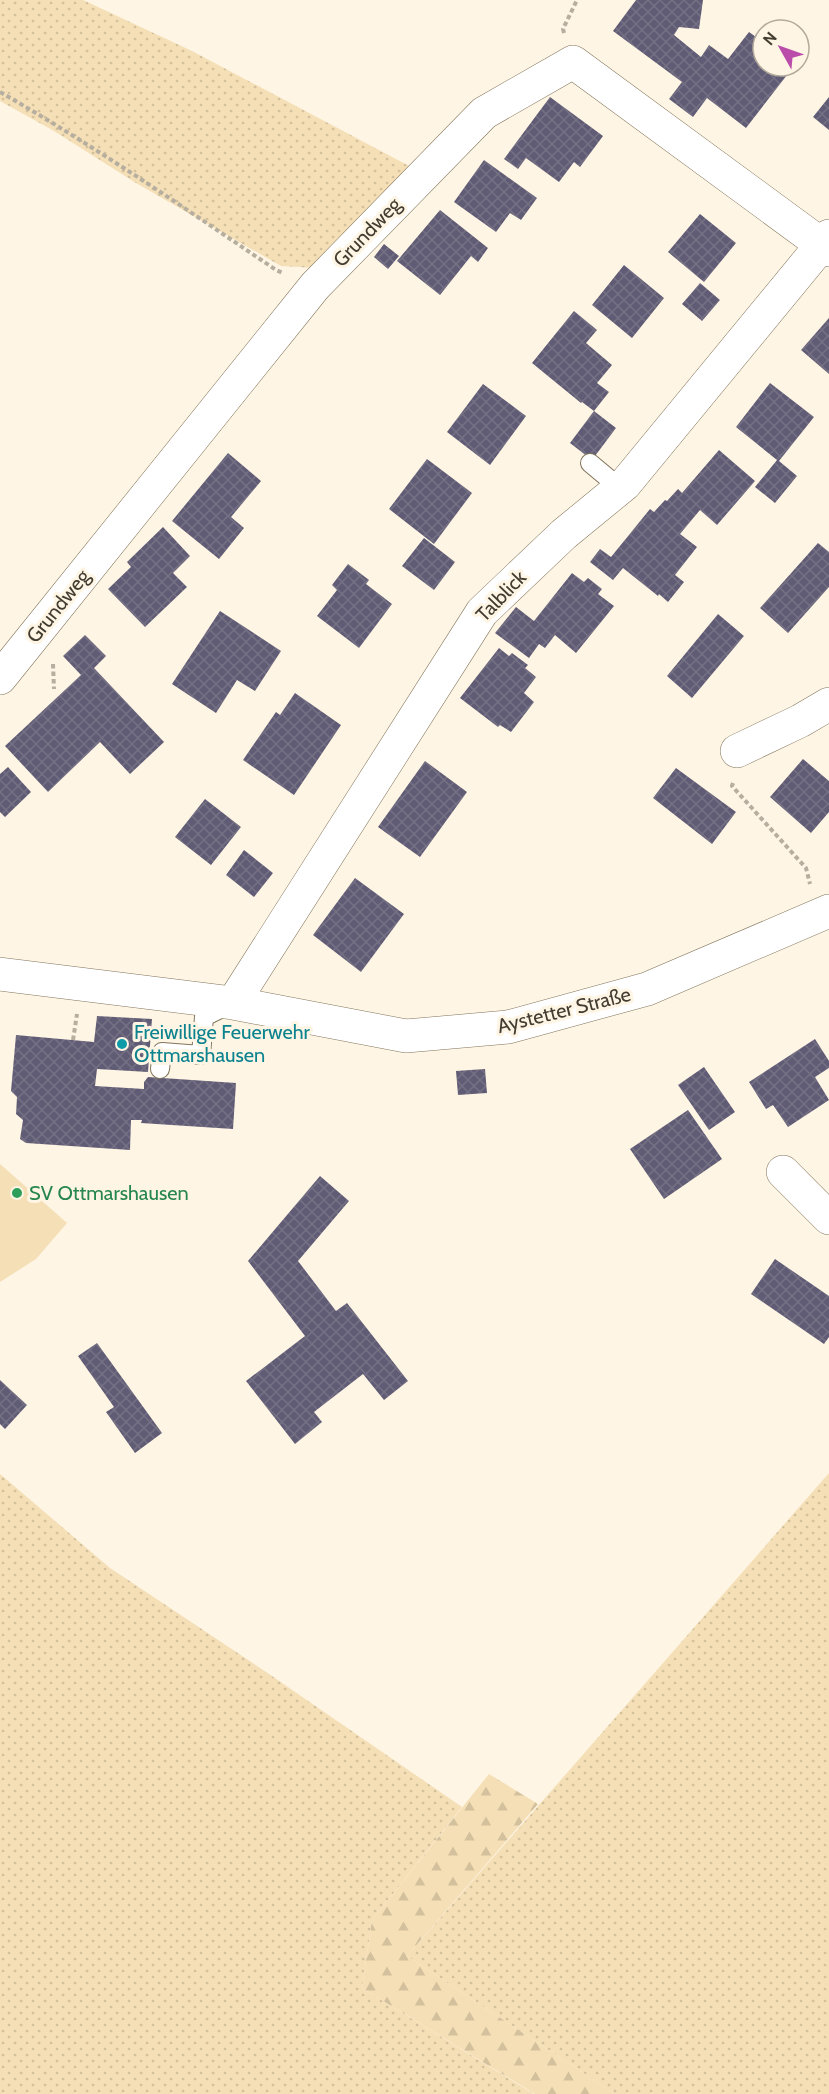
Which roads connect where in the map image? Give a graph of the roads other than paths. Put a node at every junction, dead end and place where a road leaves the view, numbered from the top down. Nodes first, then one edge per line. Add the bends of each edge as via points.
1 (827, 243) edge
2 (590, 463) dead end
3 (620, 488) junction
4 (0, 678) edge
5 (829, 704) edge
6 (737, 751) dead end
7 (829, 911) edge
8 (0, 974) edge
9 (233, 1003) junction
10 (160, 1069) dead end
11 (783, 1172) dead end
12 (829, 1218) edge

1 - 3 street, Talblick
1 - 4 street, Grundweg via 573,62 483,113 315,286
2 - 3 lane
3 - 9 street, Talblick via 564,534 482,612
5 - 6 street
7 - 9 street, Aystetter Straße via 647,989 508,1027 406,1036
8 - 9 street, Aystetter Straße
9 - 10 lane via 204,1017 201,1055 162,1052
11 - 12 street

